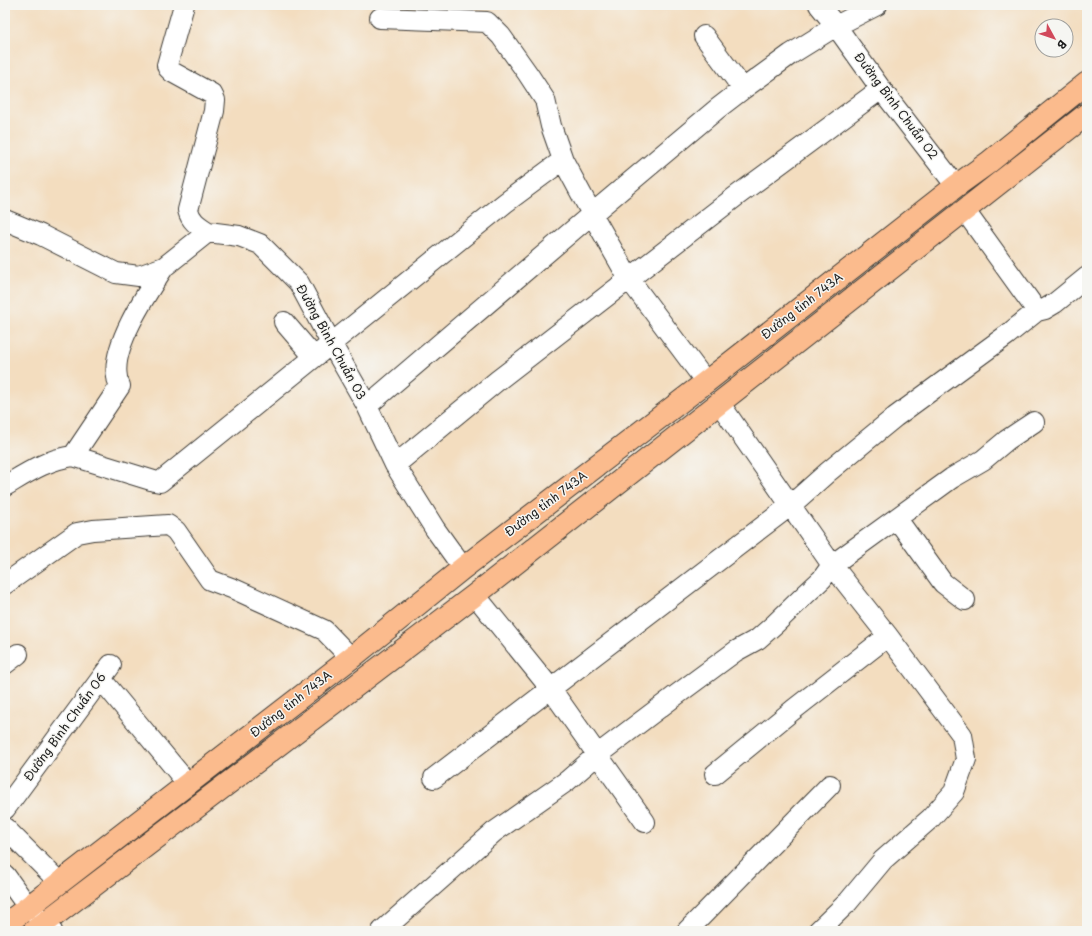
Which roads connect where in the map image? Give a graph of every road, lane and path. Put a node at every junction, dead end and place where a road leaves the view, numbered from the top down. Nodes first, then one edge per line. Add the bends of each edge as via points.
1 (184, 5) edge
2 (819, 5) edge
3 (877, 5) edge
4 (380, 18) dead end
5 (836, 26) junction
6 (704, 36) dead end
7 (1087, 83) edge
8 (743, 89) junction
9 (881, 89) junction
10 (1087, 114) edge
11 (563, 160) junction
12 (956, 186) junction
13 (965, 210) junction
14 (592, 214) junction
15 (5, 220) edge
16 (208, 232) junction
17 (164, 268) junction
18 (1087, 277) edge
19 (629, 279) junction
20 (1037, 311) junction
21 (284, 322) dead end
22 (331, 343) junction
23 (314, 356) junction
24 (706, 382) junction
25 (720, 404) junction
26 (367, 406) junction
27 (1034, 422) dead end
28 (73, 456) junction
29 (395, 465) junction
30 (5, 486) edge
31 (791, 505) junction
32 (897, 519) junction
33 (832, 565) junction
34 (463, 568) junction
35 (5, 584) edge
36 (475, 595) junction
37 (965, 600) dead end
38 (888, 636) junction
39 (351, 658) junction
40 (551, 689) junction
41 (597, 755) junction
42 (715, 774) dead end
43 (434, 778) dead end
44 (188, 784) junction
45 (830, 785) dead end
46 (5, 809) edge
47 (645, 822) dead end
48 (5, 828) edge
49 (5, 875) edge
50 (60, 883) junction
51 (28, 908) junction
52 (5, 925) edge
53 (44, 928) edge
54 (822, 930) edge
55 (382, 931) edge
56 (687, 931) edge

1 - 16 street via 167,65 172,72 212,94 215,100 188,210 195,223
2 - 5 street, Đường Bình Chuẩn 02
3 - 5 street
4 - 11 street via 486,22 501,36 545,100
5 - 8 street via 791,54
5 - 9 street, Đường Bình Chuẩn 02
6 - 8 street
7 - 12 main road, Đường tỉnh 743A
8 - 14 street
9 - 12 street, Đường Bình Chuẩn 02
9 - 19 street
10 - 13 main road, Đường tỉnh 743A
11 - 14 street
11 - 22 street via 505,203
12 - 24 main road, Đường tỉnh 743A
13 - 20 street
13 - 25 main road, Đường tỉnh 743A
14 - 19 street
14 - 26 street
15 - 17 street via 116,273 139,276
16 - 17 street
16 - 22 street, Đường Bình Chuẩn 03 via 239,236 260,244 299,283
17 - 28 street via 142,301 122,343 116,377 120,386
18 - 20 street via 1055,303
19 - 24 street
19 - 29 street via 497,381
20 - 31 street via 895,417
21 - 23 street
22 - 23 street
22 - 26 street, Đường Bình Chuẩn 03
23 - 28 street via 160,482
24 - 34 main road, Đường tỉnh 743A
25 - 31 street
25 - 36 main road, Đường tỉnh 743A
26 - 29 street, Đường Bình Chuẩn 03
27 - 32 street
28 - 30 street via 51,461
29 - 34 street, Đường Bình Chuẩn 03
31 - 33 street
31 - 40 street
32 - 33 street
32 - 37 street via 943,583
33 - 38 street
33 - 41 street via 816,584 758,639 736,651
34 - 39 main road, Đường tỉnh 743A
35 - 39 street via 77,533 168,525 176,531 210,580 324,630
36 - 40 street
36 - 53 main road, Đường tỉnh 743A
38 - 42 street
38 - 54 street via 962,735 966,759 954,792 931,818 883,860
39 - 44 main road, Đường tỉnh 743A
40 - 41 street
40 - 43 street
41 - 47 street
41 - 55 street via 567,781 494,832
44 - 46 street, Đường Bình Chuẩn 06 via 106,672
44 - 50 main road, Đường tỉnh 743A
45 - 56 street
48 - 50 street
49 - 51 street
50 - 51 main road, Đường tỉnh 743A
51 - 52 main road, Đường tỉnh 743A
51 - 53 street

